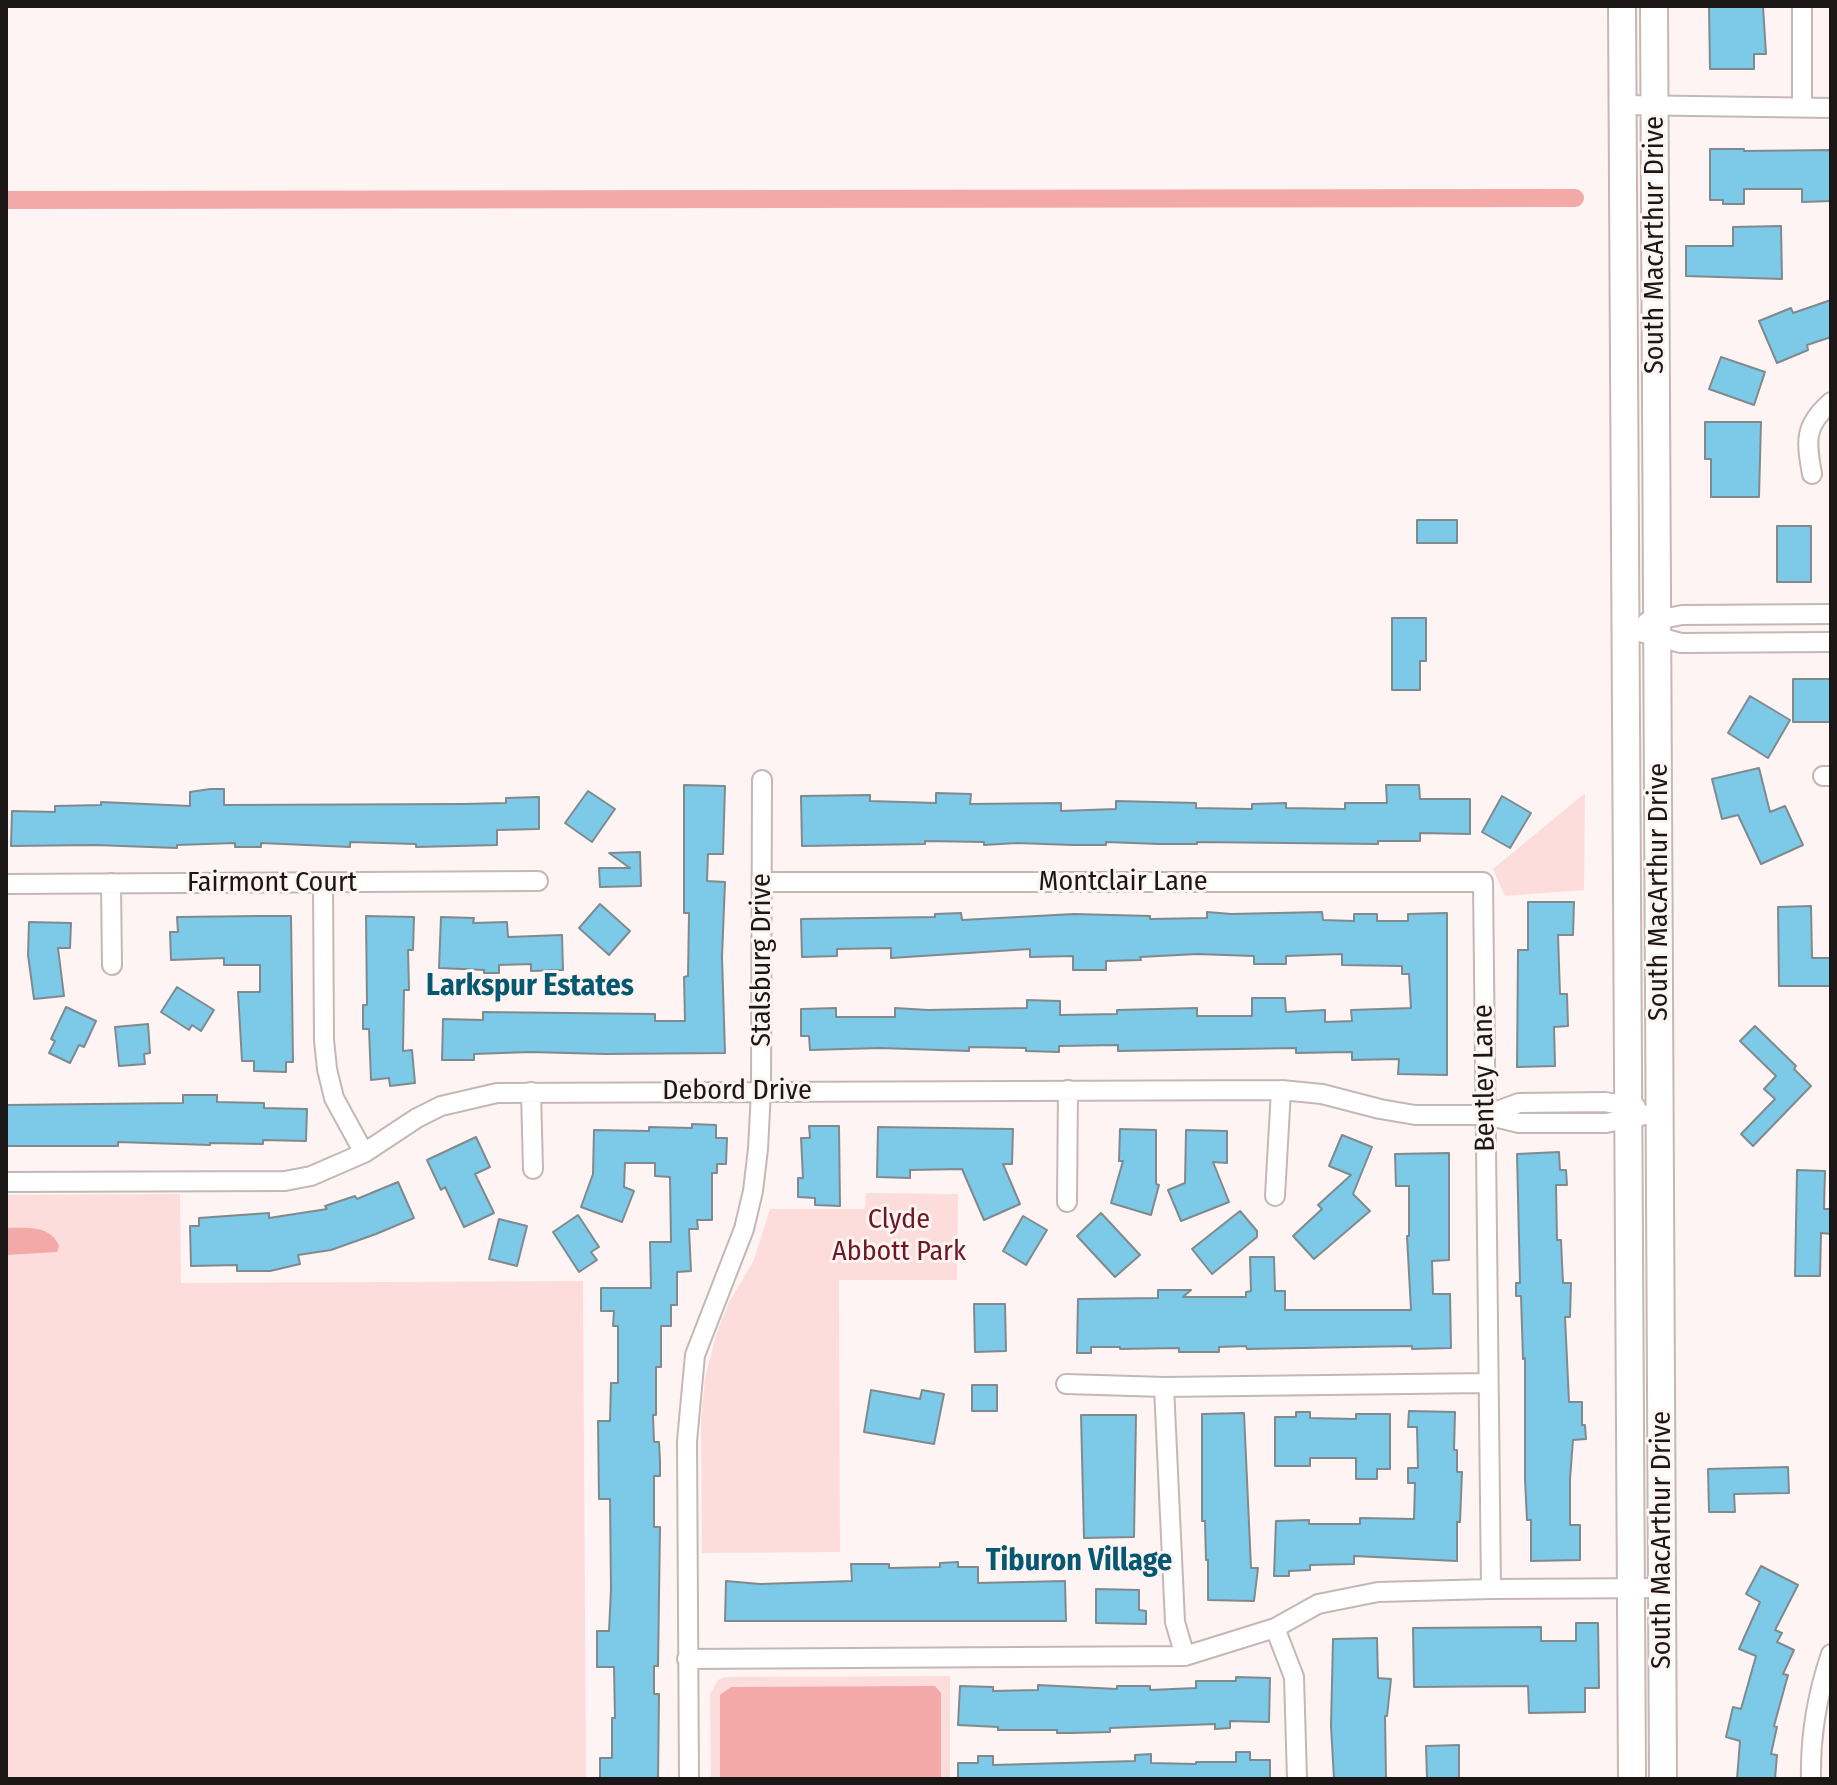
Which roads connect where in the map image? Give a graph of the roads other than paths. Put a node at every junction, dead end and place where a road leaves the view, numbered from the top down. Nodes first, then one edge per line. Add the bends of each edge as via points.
1 (1622, 6) edge
2 (1654, 6) edge
3 (1802, 6) edge
4 (1623, 105) junction
5 (1654, 106) junction
6 (1802, 107) junction
7 (1831, 108) edge
8 (1831, 402) edge
9 (1812, 474) dead end
10 (1831, 614) edge
11 (1625, 628) junction
12 (1657, 628) junction
13 (1831, 642) edge
14 (762, 780) dead end
15 (538, 881) dead end
16 (762, 882) junction
17 (1483, 882) joint
18 (111, 883) junction
19 (323, 883) junction
20 (6, 884) edge
21 (112, 965) dead end
22 (1068, 1090) junction
23 (1281, 1090) junction
24 (761, 1091) junction
25 (531, 1092) junction
26 (1628, 1112) junction
27 (1660, 1112) junction
28 (1486, 1115) junction
29 (364, 1153) junction
30 (533, 1169) dead end
31 (6, 1182) edge
32 (1275, 1196) dead end
33 (1067, 1202) dead end
34 (1488, 1383) junction
35 (1066, 1384) dead end
36 (1164, 1387) junction
37 (1662, 1588) junction
38 (1491, 1589) junction
39 (1630, 1589) junction
40 (1275, 1628) junction
41 (1831, 1654) edge
42 (1185, 1656) junction
43 (687, 1659) junction
44 (689, 1779) edge
45 (1297, 1779) edge
46 (1632, 1779) edge
47 (1663, 1779) edge
48 (1811, 1779) edge

1 - 4 main road, South MacArthur Drive
2 - 5 main road, South MacArthur Drive
3 - 6 street
4 - 5 street
4 - 11 main road, South MacArthur Drive
5 - 6 street
5 - 12 main road, South MacArthur Drive
6 - 7 street
8 - 9 street via 1813,419 1807,448
10 - 12 street via 1682,615
11 - 12 street
11 - 26 main road, South MacArthur Drive
12 - 13 street via 1681,643
12 - 27 main road, South MacArthur Drive
14 - 16 street, Stalsburg Drive
15 - 19 street, Fairmont Court
16 - 17 street, Montclair Lane
16 - 24 street, Stalsburg Drive
17 - 28 street, Bentley Lane
18 - 19 street, Fairmont Court
18 - 20 street, Fairmont Court
18 - 21 street
19 - 29 street via 327,1069 334,1098
22 - 23 street, Debord Drive
22 - 24 street, Debord Drive
22 - 33 street
23 - 28 street, Debord Drive via 1415,1115
23 - 32 street
24 - 25 street, Debord Drive
24 - 43 street, Stalsburg Drive via 753,1191 744,1229 695,1355 687,1441
25 - 29 street, Debord Drive via 497,1093 441,1106
25 - 30 street
26 - 27 street, Debord Drive
26 - 28 street, Debord Drive via 1605,1102 1519,1103
26 - 39 main road, South MacArthur Drive
27 - 37 main road, South MacArthur Drive
28 - 34 street, Bentley Lane
29 - 31 street, Debord Drive via 285,1181
34 - 36 street
34 - 38 street, Bentley Lane
35 - 36 street
36 - 42 street via 1175,1622
37 - 39 street
37 - 47 main road, South MacArthur Drive
38 - 39 street
38 - 40 street via 1378,1592 1318,1604
39 - 46 main road, South MacArthur Drive
40 - 42 street
40 - 45 street via 1294,1677
41 - 48 street via 1810,1742
42 - 43 street
43 - 44 street, Stalsburg Drive

